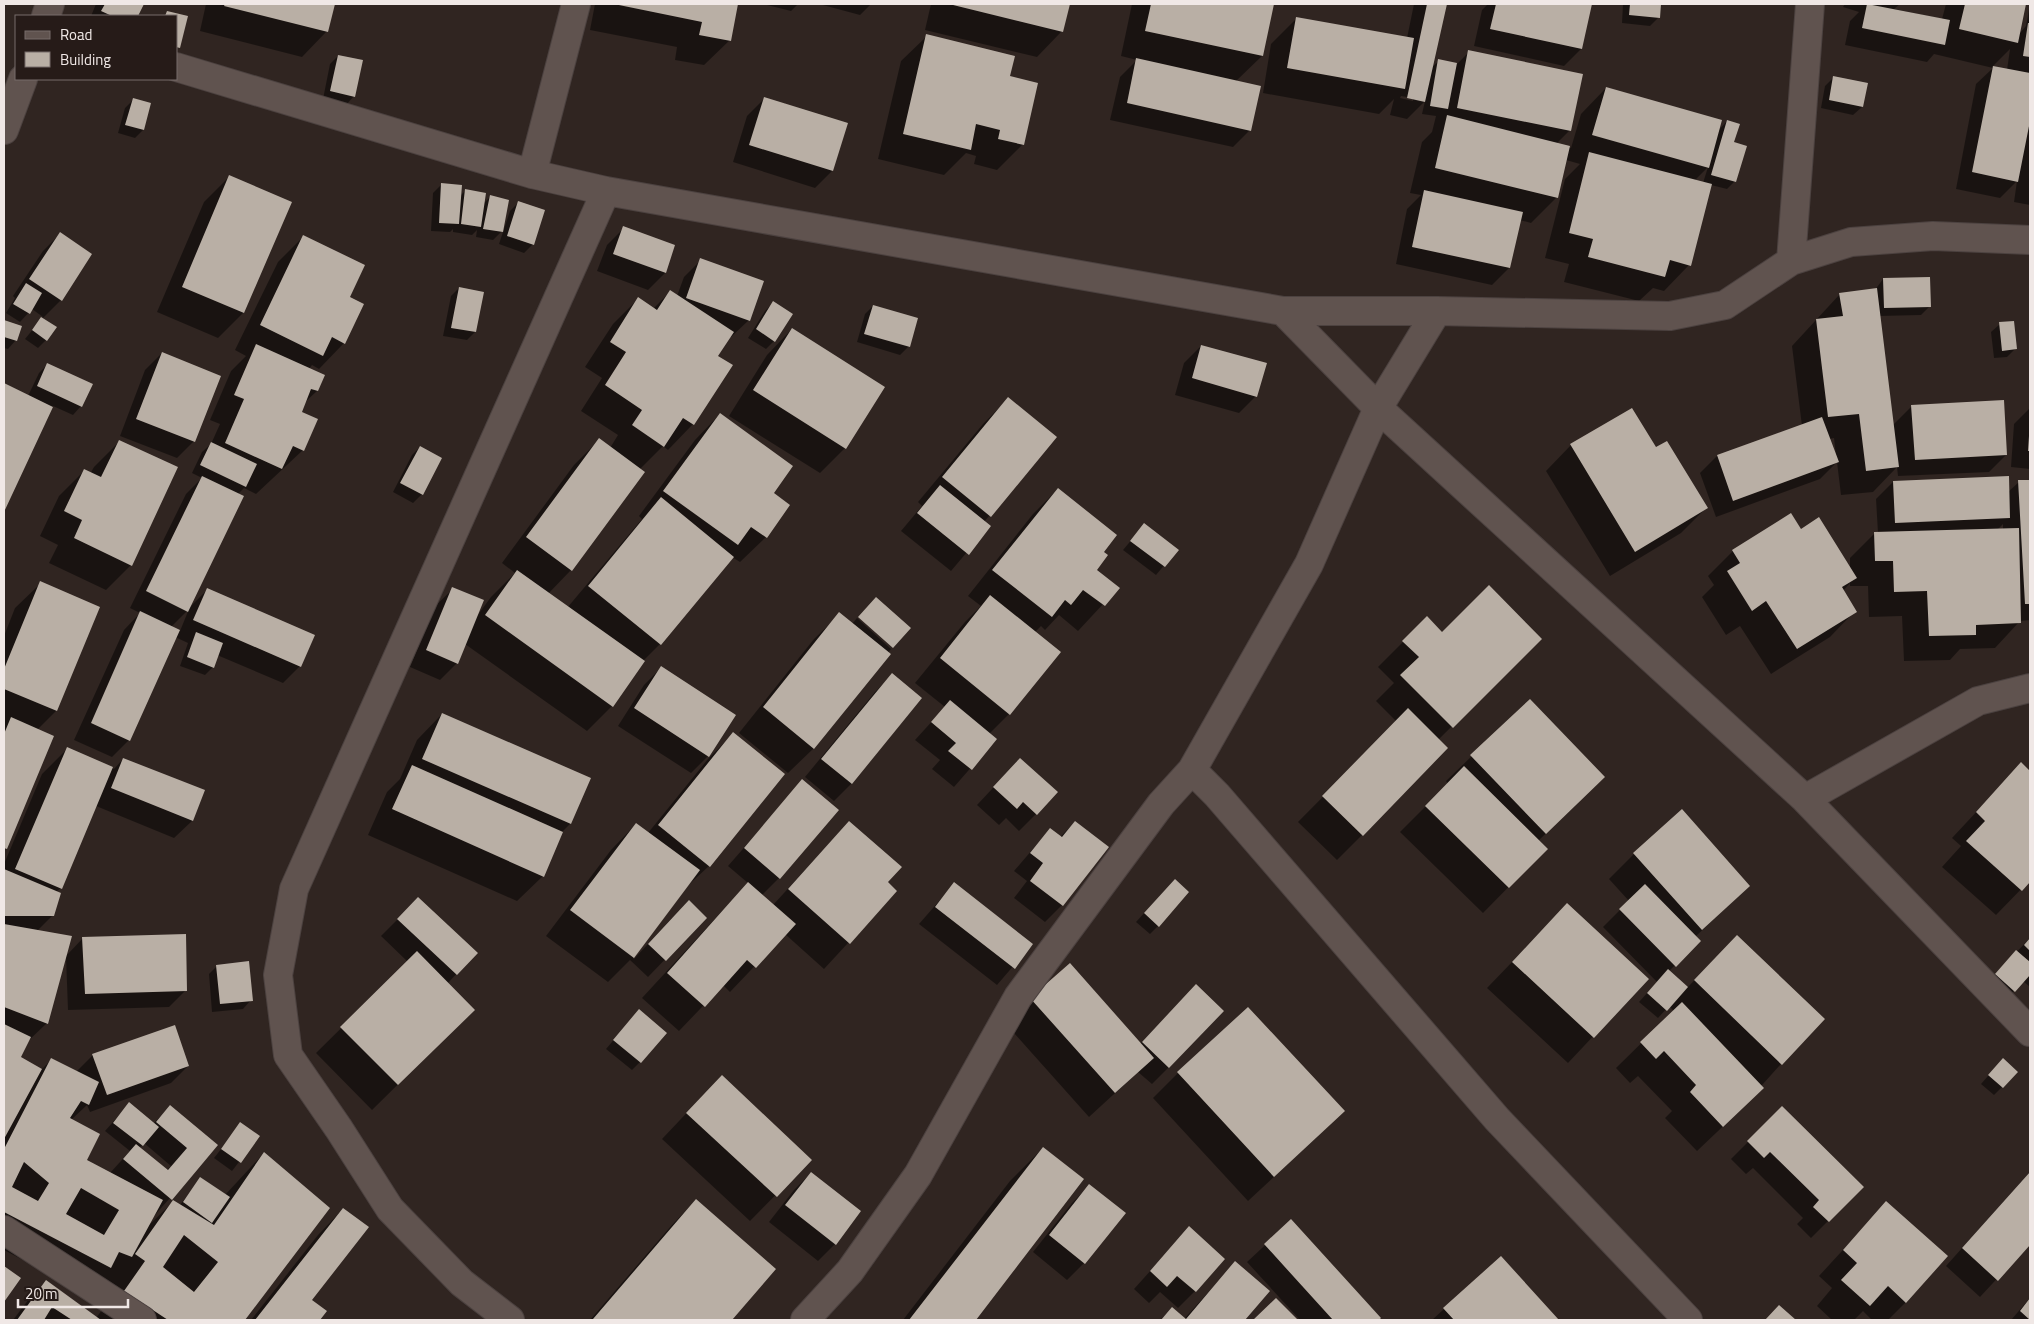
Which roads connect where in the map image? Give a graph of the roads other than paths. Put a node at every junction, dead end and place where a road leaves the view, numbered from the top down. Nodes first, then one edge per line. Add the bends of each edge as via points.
1 (576, 4) edge
2 (1810, 4) edge
3 (178, 68) edge
4 (22, 80) edge
5 (8, 100) edge
6 (4, 130) edge
7 (532, 174) junction
8 (606, 191) junction
9 (2030, 240) edge
10 (1791, 261) junction
11 (1283, 311) junction
12 (1437, 311) junction
13 (1378, 408) junction
14 (2030, 688) edge
15 (1192, 770) junction
16 (1805, 799) junction
17 (2030, 1032) edge
18 (4, 1230) edge
19 (142, 1320) edge
20 (510, 1320) edge
21 (805, 1320) edge
22 (1688, 1320) edge

1 - 7 street
2 - 10 street
3 - 7 street
4 - 5 street
5 - 6 street
7 - 8 street
8 - 11 street
8 - 20 street via 294,889 278,975 288,1055 390,1209 462,1283
9 - 10 street via 1933,236 1850,242
10 - 12 street via 1725,305 1670,316
11 - 12 street
11 - 13 street
12 - 13 street
13 - 15 street via 1309,564
13 - 16 street
14 - 16 street via 1978,701
15 - 21 street via 1155,812 1024,989 918,1175 850,1271
15 - 22 street via 1224,802 1497,1119
16 - 17 street
18 - 19 street

